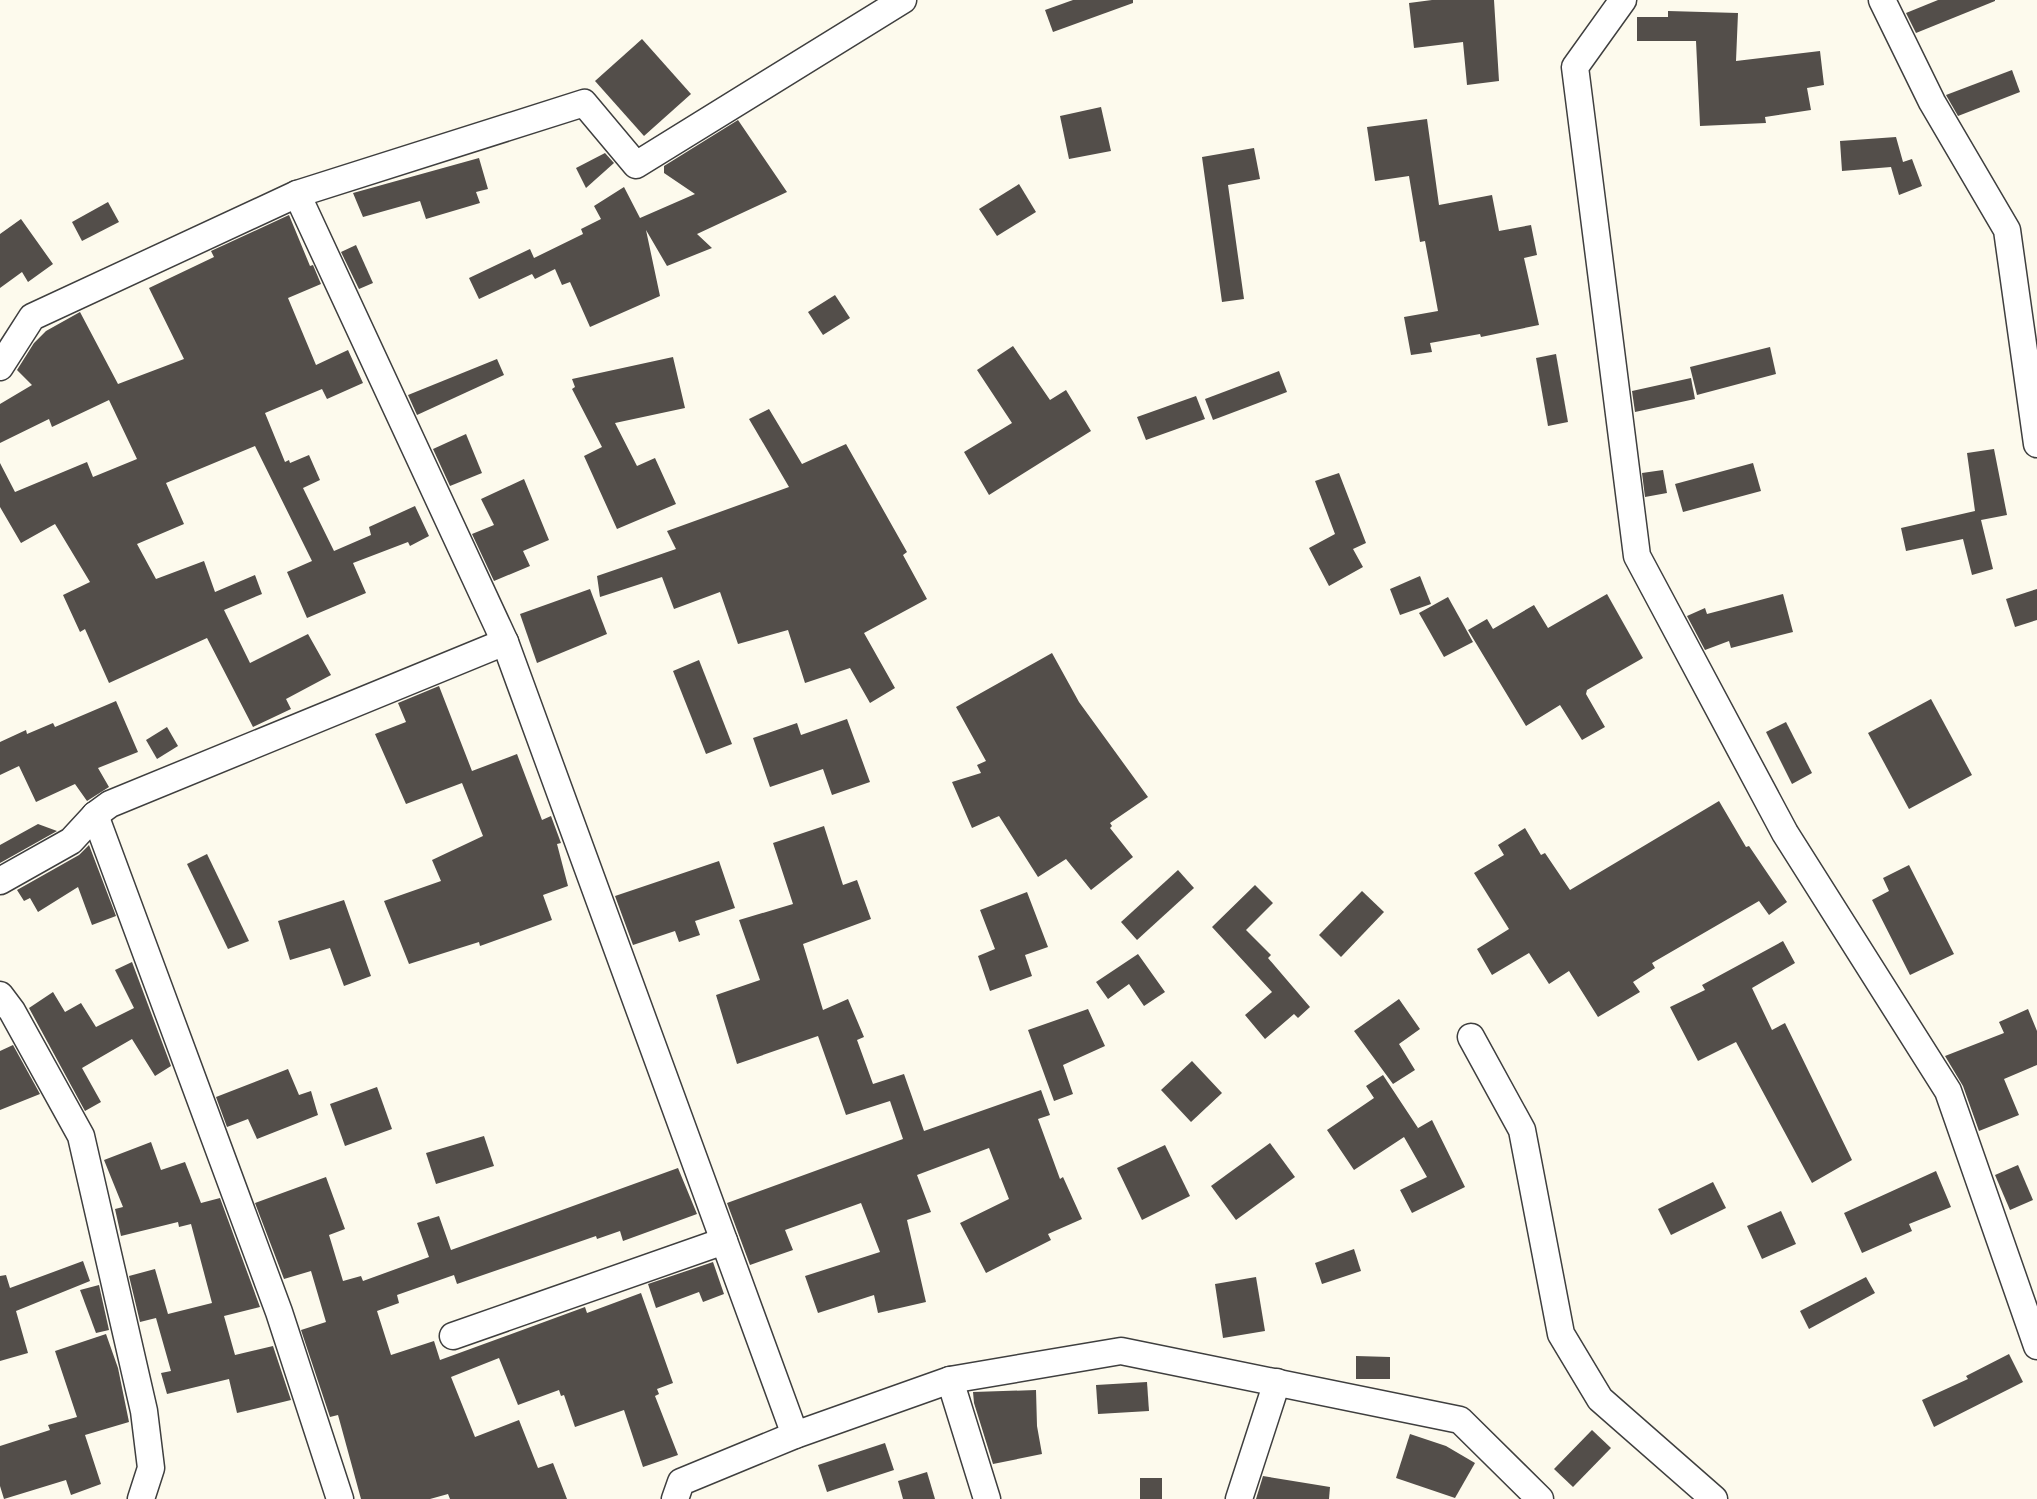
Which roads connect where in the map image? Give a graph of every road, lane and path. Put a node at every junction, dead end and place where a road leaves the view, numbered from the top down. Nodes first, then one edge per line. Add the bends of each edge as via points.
1 (903, 0) edge
2 (1623, 0) edge
3 (1882, 0) edge
4 (297, 194) junction
5 (0, 367) edge
6 (2037, 444) edge
7 (505, 642) junction
8 (95, 815) junction
9 (0, 881) edge
10 (0, 995) edge
11 (1471, 1037) dead end
12 (724, 1241) junction
13 (453, 1336) dead end
14 (2037, 1346) edge
15 (950, 1380) junction
16 (1277, 1382) junction
17 (795, 1435) junction
18 (141, 1499) edge
19 (340, 1499) edge
20 (675, 1499) edge
21 (987, 1499) edge
22 (1239, 1499) edge
23 (1540, 1499) edge
24 (1714, 1499) edge

1 - 4 street via 636,165 584,103
2 - 14 street via 1575,67 1637,556 1785,833 1948,1091
3 - 6 street via 1932,102 2007,230
4 - 5 street via 33,317
4 - 7 street
7 - 8 street via 110,804
7 - 12 street
8 - 9 street via 71,841
8 - 19 street via 279,1312
10 - 18 street via 81,1136 144,1411 151,1468
11 - 24 street via 1522,1130 1561,1334 1600,1399
12 - 13 street
12 - 17 street
15 - 16 street via 1122,1351
15 - 17 street
15 - 21 street
16 - 22 street
16 - 23 street via 1460,1420
17 - 20 street via 681,1482

